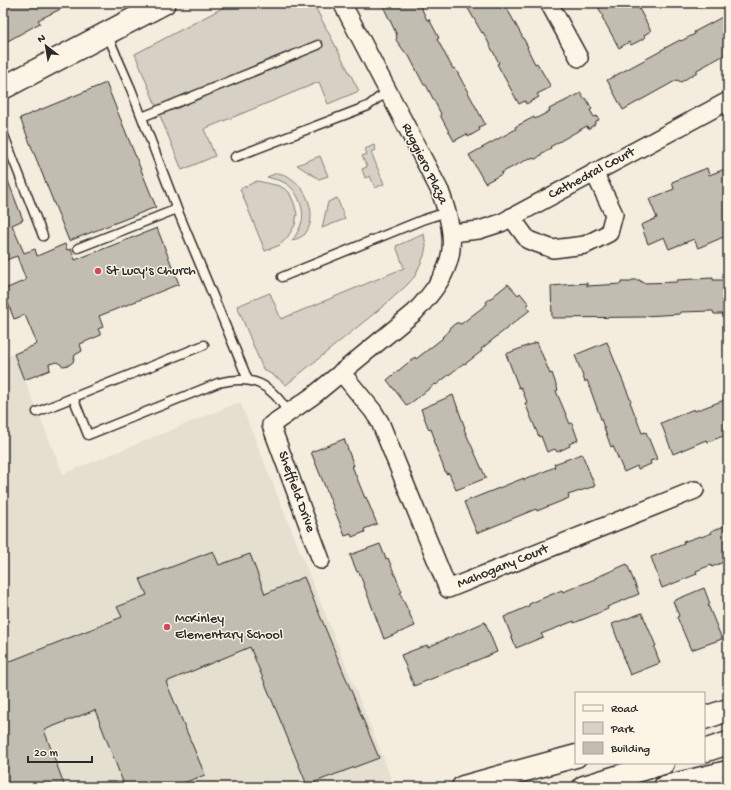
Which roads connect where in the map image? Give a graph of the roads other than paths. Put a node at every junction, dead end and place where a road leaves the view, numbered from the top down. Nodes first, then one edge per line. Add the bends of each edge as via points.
1 (164, 3) edge
2 (342, 3) edge
3 (549, 3) edge
4 (106, 33) junction
5 (318, 45) dead end
6 (579, 58) dead end
7 (3, 88) edge
8 (389, 93) junction
9 (728, 101) edge
10 (142, 117) junction
11 (3, 133) edge
12 (235, 158) dead end
13 (594, 172) junction
14 (177, 209) junction
15 (447, 212) junction
16 (511, 217) junction
17 (451, 233) junction
18 (42, 236) dead end
19 (78, 248) dead end
20 (282, 277) dead end
21 (204, 345) dead end
22 (342, 372) junction
23 (248, 380) junction
24 (73, 397) junction
25 (37, 412) dead end
26 (289, 413) junction
27 (271, 425) joint
28 (695, 490) dead end
29 (321, 560) dead end
30 (728, 710) edge
31 (705, 718) edge
32 (728, 743) edge
33 (705, 751) edge
34 (575, 756) edge
35 (660, 764) edge
36 (728, 772) edge
37 (463, 787) edge
38 (584, 787) edge
39 (665, 787) edge

1 - 4 main road
2 - 8 street, Ruggiero Plaza
3 - 6 street
4 - 7 main road
4 - 10 lane
5 - 10 lane
8 - 12 lane via 368,106
8 - 15 street, Ruggiero Plaza via 433,176
9 - 13 street, Cathedral Court
10 - 14 lane
11 - 18 lane
13 - 16 street, Cathedral Court
13 - 16 street via 614,214 608,233 585,245 553,249 528,240
14 - 19 lane
14 - 23 lane
15 - 17 street, Ruggiero Plaza
15 - 20 lane
16 - 17 street, Cathedral Court via 479,230
17 - 22 street, Ruggiero Plaza via 449,263 444,276 427,300
21 - 24 lane
22 - 26 street, Ruggiero Plaza
22 - 28 street, Mahogany Court via 380,422 448,589
23 - 24 lane via 218,383 88,435
23 - 26 lane via 263,384 272,391
24 - 25 lane
26 - 27 street, Ruggiero Plaza
27 - 29 street, Sheffield Drive
30 - 31 main road
32 - 33 main road
34 - 37 main road
35 - 38 main road
36 - 39 main road

